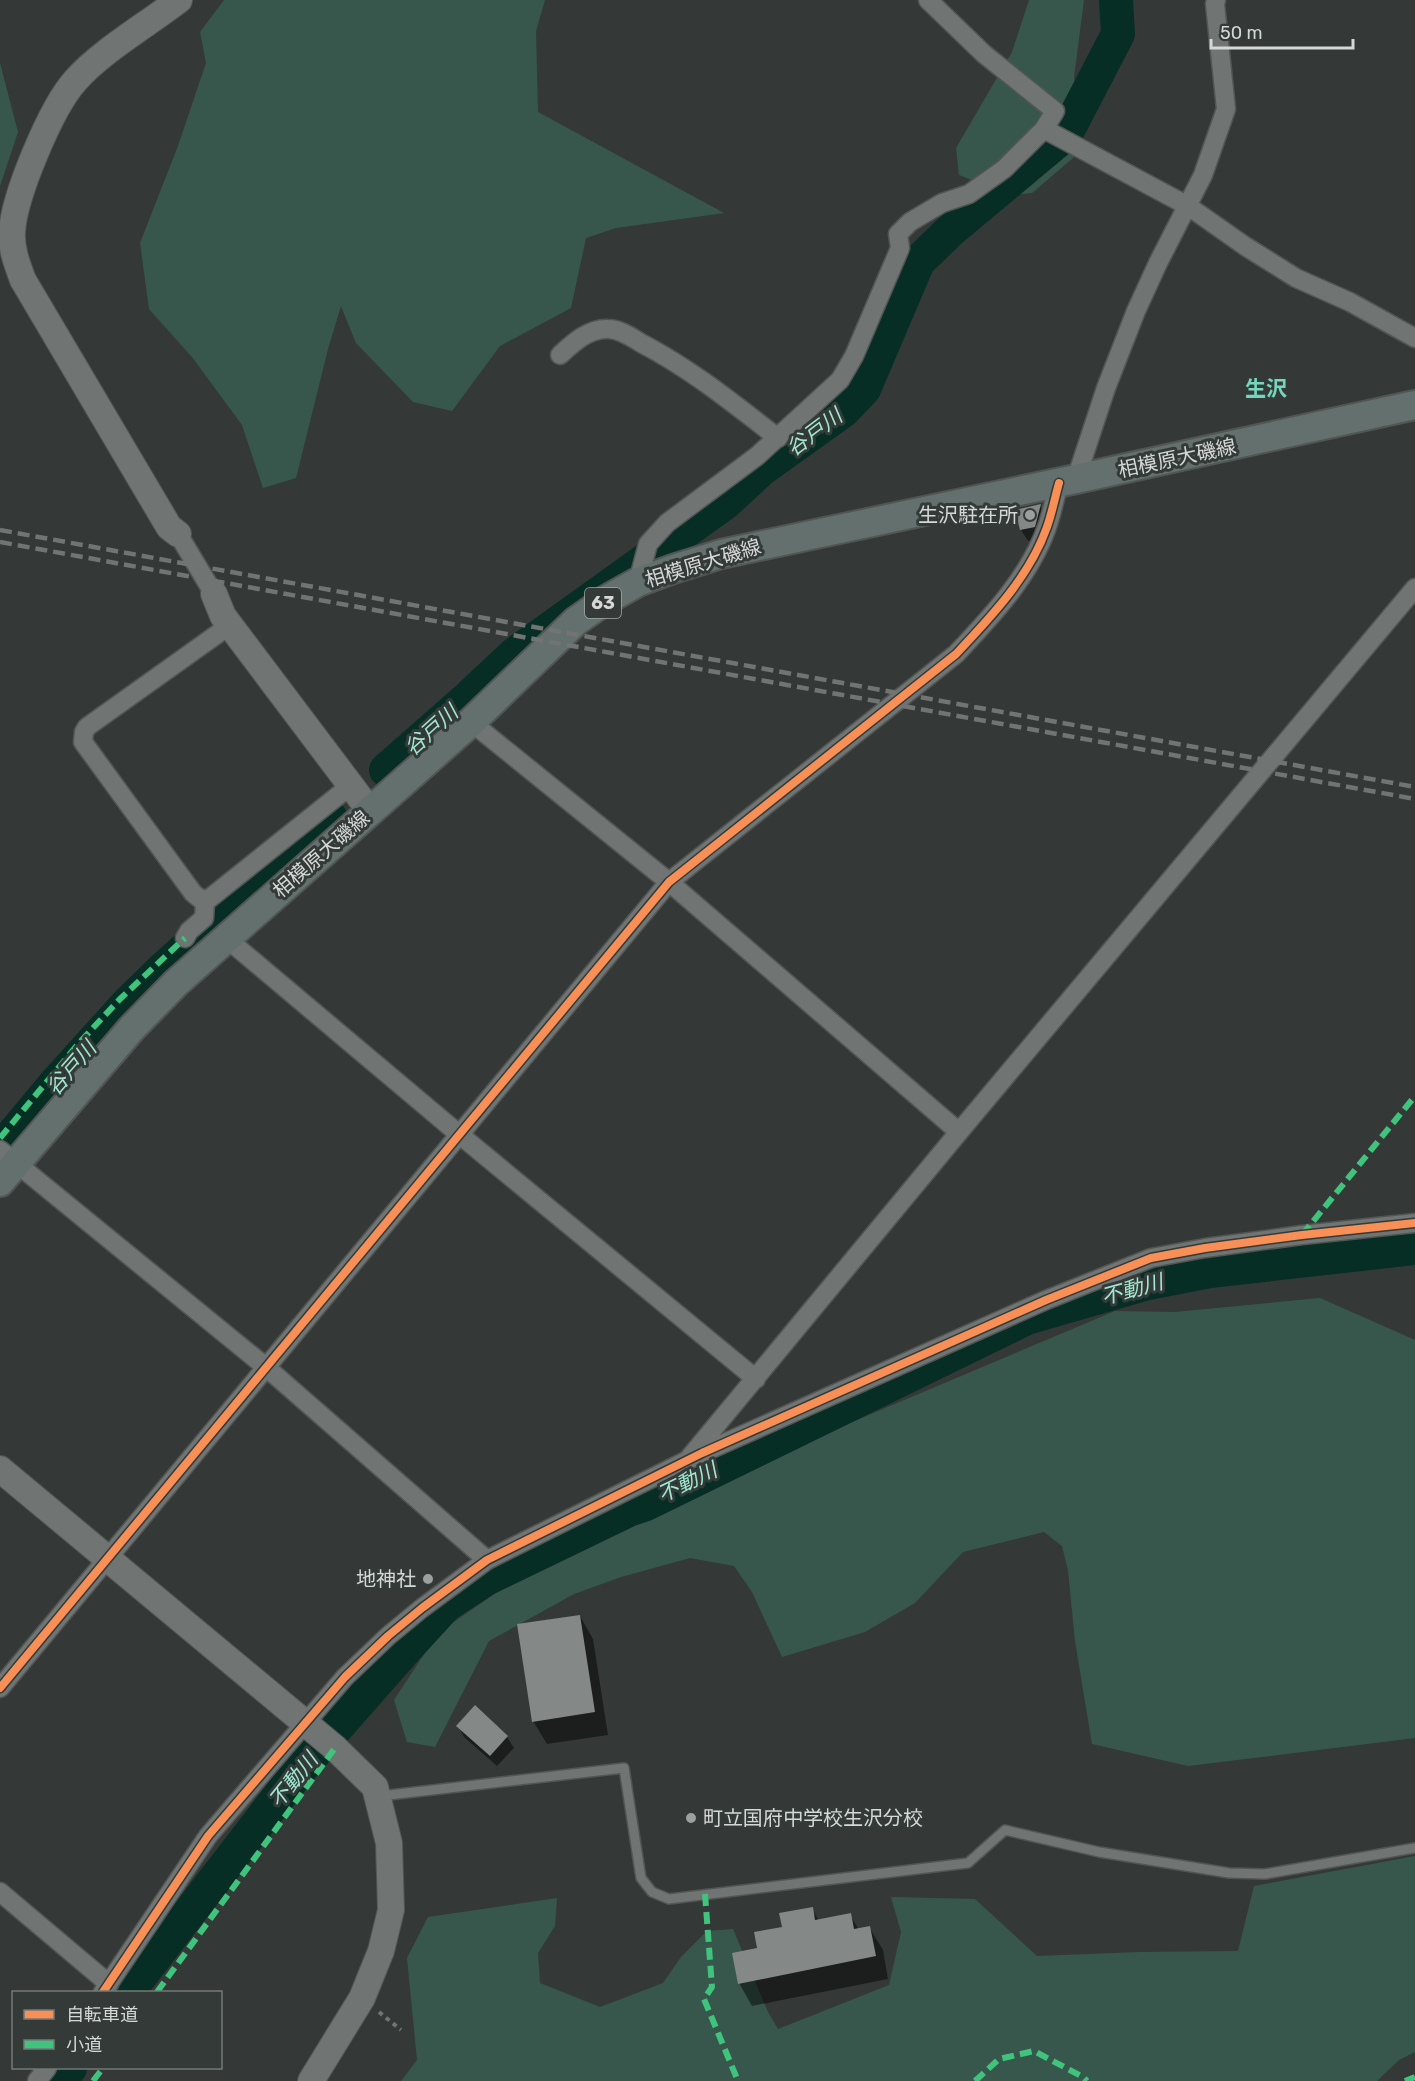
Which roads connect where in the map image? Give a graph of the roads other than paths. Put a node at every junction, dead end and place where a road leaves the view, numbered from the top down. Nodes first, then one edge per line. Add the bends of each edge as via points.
1 (179, 0) edge
2 (928, 0) edge
3 (1216, 0) edge
4 (1048, 131) junction
5 (1188, 206) junction
6 (1415, 338) edge
7 (560, 355) dead end
8 (1415, 405) edge
9 (778, 438) junction
10 (1067, 481) junction
11 (178, 534) joint
12 (640, 575) junction
13 (1415, 588) edge
14 (214, 594) joint
15 (230, 626) junction
16 (471, 722) junction
17 (350, 786) junction
18 (370, 811) junction
19 (669, 882) junction
20 (208, 900) junction
21 (185, 938) dead end
22 (226, 938) junction
23 (960, 1132) junction
24 (460, 1135) junction
25 (6, 1163) edge
26 (1415, 1223) edge
27 (267, 1368) junction
28 (756, 1379) junction
29 (685, 1462) junction
30 (0, 1469) edge
31 (108, 1559) junction
32 (487, 1560) junction
33 (0, 1688) edge
34 (305, 1723) junction
35 (377, 1796) junction
36 (1415, 1848) edge
37 (0, 1892) edge
38 (106, 1988) edge
39 (311, 2081) edge

1 - 11 street via 98,59 62,99 26,179 12,232 14,256 23,280 169,526
2 - 4 street via 984,54 1055,111
3 - 5 street via 1226,109
4 - 5 street
4 - 9 street via 969,194 942,203 898,234 900,248 840,380
5 - 6 street via 1296,278
5 - 10 street via 1136,311
7 - 9 street via 593,331 618,330 703,379
8 - 10 main road, 相模原大磯線 / 63
9 - 12 street via 667,523 648,544
10 - 12 main road, 相模原大磯線 / 63 via 721,554
10 - 19 street via 1024,574 956,654
11 - 14 street
12 - 16 main road, 相模原大磯線 / 63 via 576,621
13 - 23 street
14 - 15 street
15 - 17 street
15 - 20 street via 87,727 83,739 193,893
16 - 18 main road, 相模原大磯線 / 63
16 - 19 street
17 - 18 street
17 - 20 street
18 - 22 main road, 相模原大磯線 / 63
19 - 23 street
19 - 24 street
20 - 21 street via 204,918
22 - 24 street
22 - 25 main road, 相模原大磯線 / 63 via 132,1028
23 - 28 street
24 - 27 street
24 - 28 street
25 - 27 street
26 - 29 street via 1151,1258 1047,1300
27 - 31 street
27 - 32 street
28 - 29 street
29 - 32 street
30 - 31 street
31 - 33 street
31 - 34 street
32 - 34 street via 388,1636
34 - 35 street via 375,1787
34 - 38 street via 208,1836
35 - 36 lane via 624,1768 641,1878 652,1893 669,1899 968,1863 1005,1830 1099,1852 1229,1873 1265,1874
35 - 39 street via 389,1843 391,1910 381,1951 362,1998
37 - 38 street

